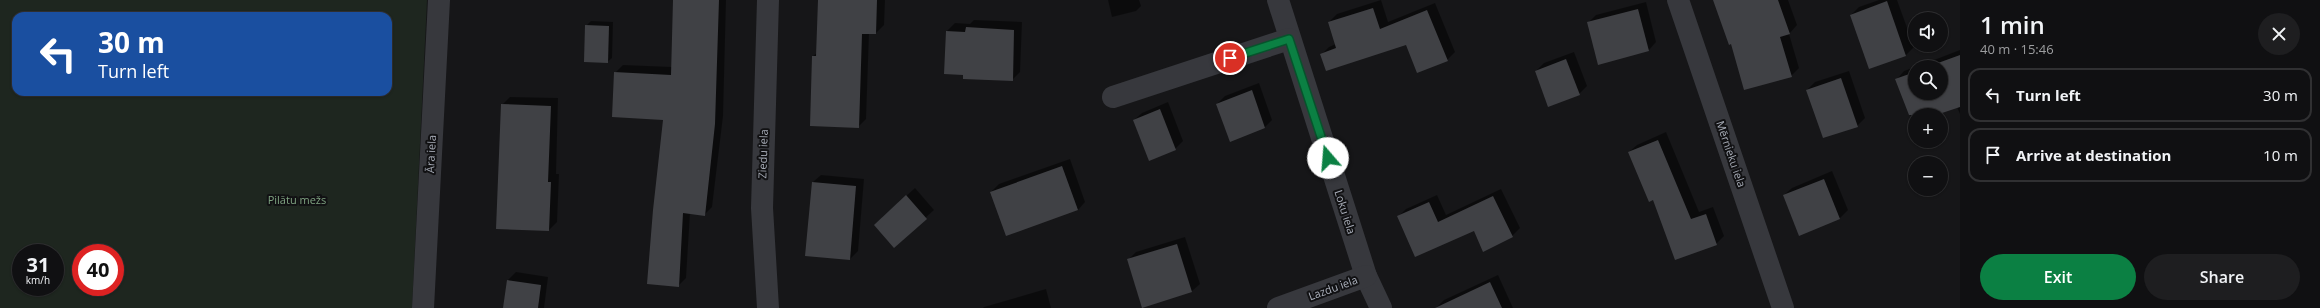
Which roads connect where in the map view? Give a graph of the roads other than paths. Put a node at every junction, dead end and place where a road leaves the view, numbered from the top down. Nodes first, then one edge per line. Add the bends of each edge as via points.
1 (439, 0) edge
2 (768, 0) edge
3 (1278, 0) edge
4 (1678, 0) edge
5 (1289, 39) junction
6 (1113, 97) dead end
7 (1366, 276) junction
8 (423, 308) edge
9 (768, 308) edge
10 (1278, 308) edge
11 (1381, 308) edge
12 (1783, 308) edge

1 - 8 street, Āra iela
2 - 9 street, Ziedu iela via 762,208
3 - 5 street, Loku iela
4 - 12 street, Mērnieku iela
5 - 6 street
5 - 7 street, Loku iela
7 - 10 street, Lazdu iela
7 - 11 street, Loku iela

